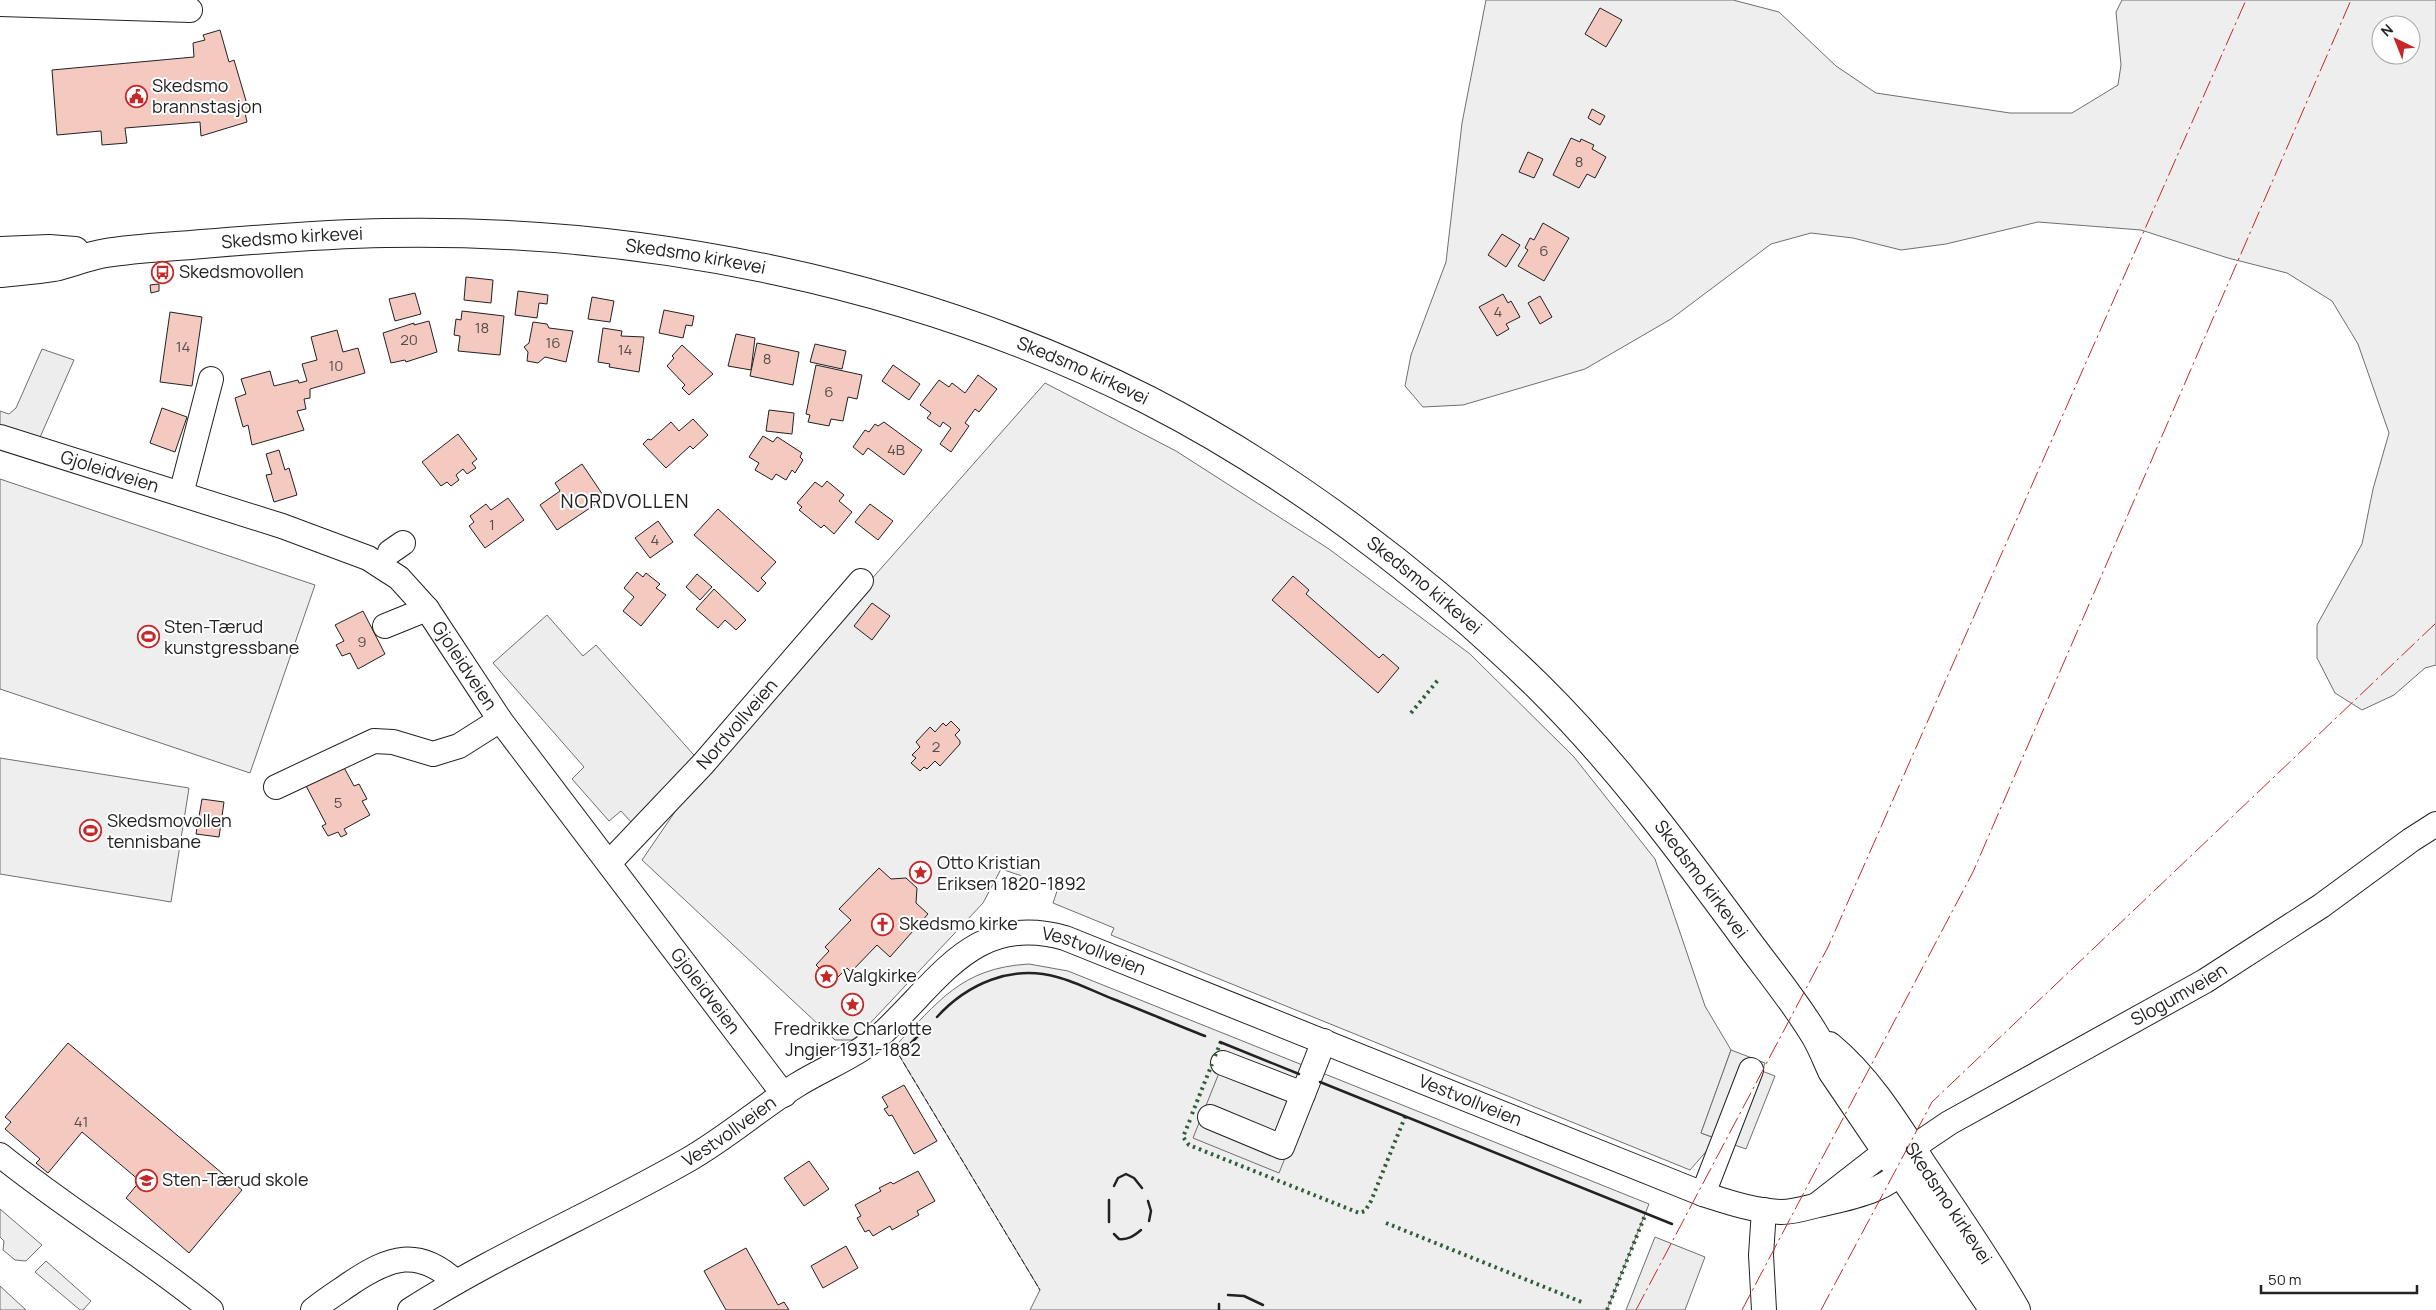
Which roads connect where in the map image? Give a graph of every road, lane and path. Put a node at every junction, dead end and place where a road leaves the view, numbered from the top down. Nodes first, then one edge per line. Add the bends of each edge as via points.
1 (0, 4) edge
2 (190, 10) dead end
3 (0, 251) edge
4 (101, 253) junction
5 (0, 273) edge
6 (211, 379) dead end
7 (0, 437) edge
8 (181, 494) junction
9 (861, 581) dead end
10 (427, 609) junction
11 (385, 626) dead end
12 (500, 720) junction
13 (276, 787) dead end
14 (2436, 824) edge
15 (609, 863) junction
16 (1324, 1041) junction
17 (1223, 1064) dead end
18 (1751, 1070) dead end
19 (1303, 1094) junction
20 (784, 1095) junction
21 (1210, 1118) dead end
22 (0, 1154) edge
23 (1899, 1157) junction
24 (1703, 1194) junction
25 (1764, 1210) junction
26 (456, 1282) junction
27 (211, 1310) edge
28 (313, 1310) edge
29 (410, 1310) edge
30 (1764, 1310) edge
31 (1994, 1310) edge
32 (2016, 1310) edge

1 - 2 street
3 - 4 highway, Skedsmo kirkevei via 49,249
4 - 5 highway, Skedsmo kirkevei via 52,267
4 - 23 highway, Skedsmo kirkevei via 257,239 384,233 501,235 615,245 718,260 893,300 1018,342 1110,382 1204,431 1356,531 1432,591 1515,664 1584,732 1618,771 1815,1034 1832,1071
6 - 8 street
7 - 8 street, Gjoleidveien
8 - 10 street, Gjoleidveien via 368,558 399,578
9 - 15 street, Nordvollveien via 703,764
10 - 11 street
10 - 12 street, Gjoleidveien
12 - 13 street via 459,746 433,754 393,742 374,741
12 - 15 street, Gjoleidveien
14 - 23 street, Slogumveien via 2321,906 2205,981 1949,1122
15 - 20 street, Gjoleidveien
16 - 19 street
16 - 20 street, Vestvollveien via 1065,938 1024,931 1003,934 970,949 941,972 892,1025 865,1048
16 - 24 street, Vestvollveien
17 - 19 street
18 - 24 street
19 - 21 street via 1282,1147
20 - 26 street, Vestvollveien via 725,1145 684,1162
22 - 27 street via 38,1186 185,1288
23 - 25 street, Vestvollveien via 1817,1205 1796,1211
23 - 31 highway, Skedsmo kirkevei
23 - 32 highway, Skedsmo kirkevei via 1970,1235
24 - 25 street, Vestvollveien
25 - 30 street via 1761,1255
26 - 28 street via 436,1265 403,1260 385,1263
26 - 29 street, Vestvollveien

